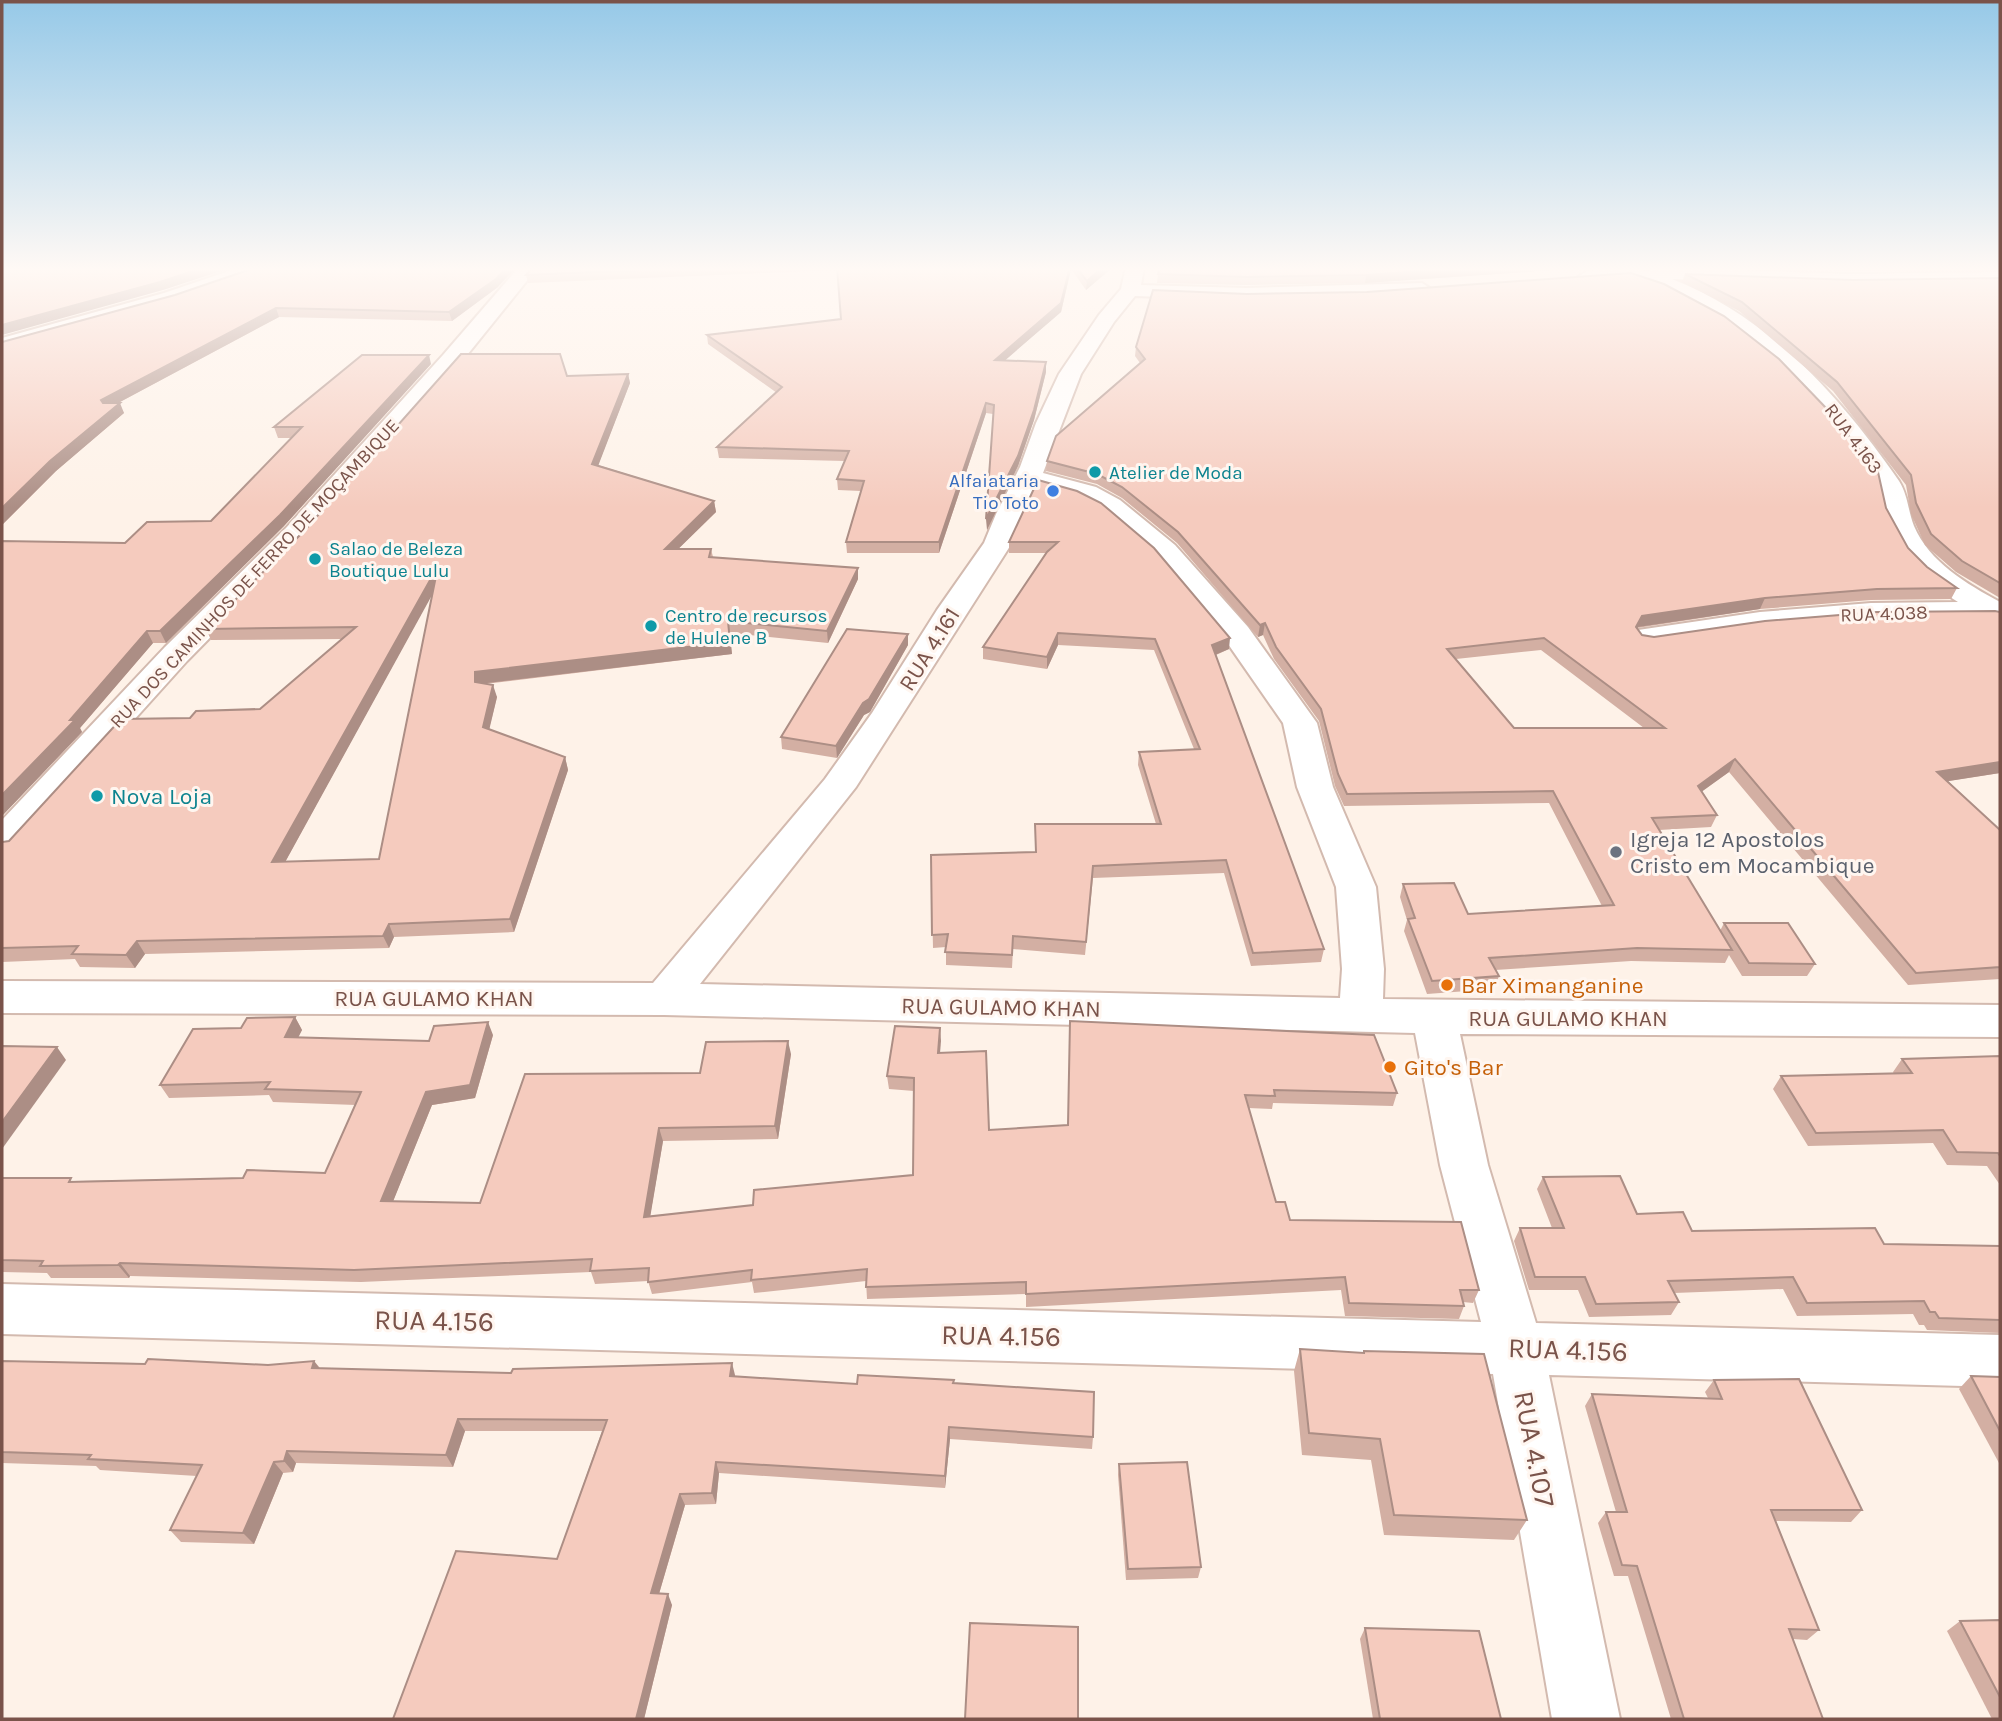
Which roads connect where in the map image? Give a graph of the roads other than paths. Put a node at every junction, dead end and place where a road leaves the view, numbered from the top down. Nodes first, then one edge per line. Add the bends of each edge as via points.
1 (462, 347) edge
2 (1087, 347) edge
3 (1768, 347) edge
4 (1028, 477) junction
5 (1997, 612) edge
6 (1649, 637) edge
7 (2, 843) edge
8 (2, 997) edge
9 (664, 999) junction
10 (1362, 1015) junction
11 (1434, 1017) junction
12 (2000, 1021) edge
13 (2, 1310) edge
14 (1516, 1348) junction
15 (2000, 1361) edge
16 (1586, 1719) edge

1 - 7 street, RUA DOS CAMINHOS DE FERRO DE MOÇAMBIQUE via 296,534 176,654
2 - 4 street, RUA 4.161 via 1070,373
3 - 5 street, RUA 4.163 via 1823,398 1891,487 1895,515 1912,551 1944,580
4 - 9 street, RUA 4.161 via 998,543 838,787
4 - 10 street via 1087,493 1111,506 1164,551 1237,634 1300,723 1315,787 1356,887
5 - 6 street, RUA 4.038 via 1871,612
8 - 9 street, RUA GULAMO KHAN
9 - 10 street, RUA GULAMO KHAN
10 - 11 street, RUA GULAMO KHAN
11 - 12 street, RUA GULAMO KHAN
11 - 14 street, RUA 4.107 via 1464,1165
13 - 14 street, RUA 4.156
14 - 15 street, RUA 4.156
14 - 16 street, RUA 4.107

